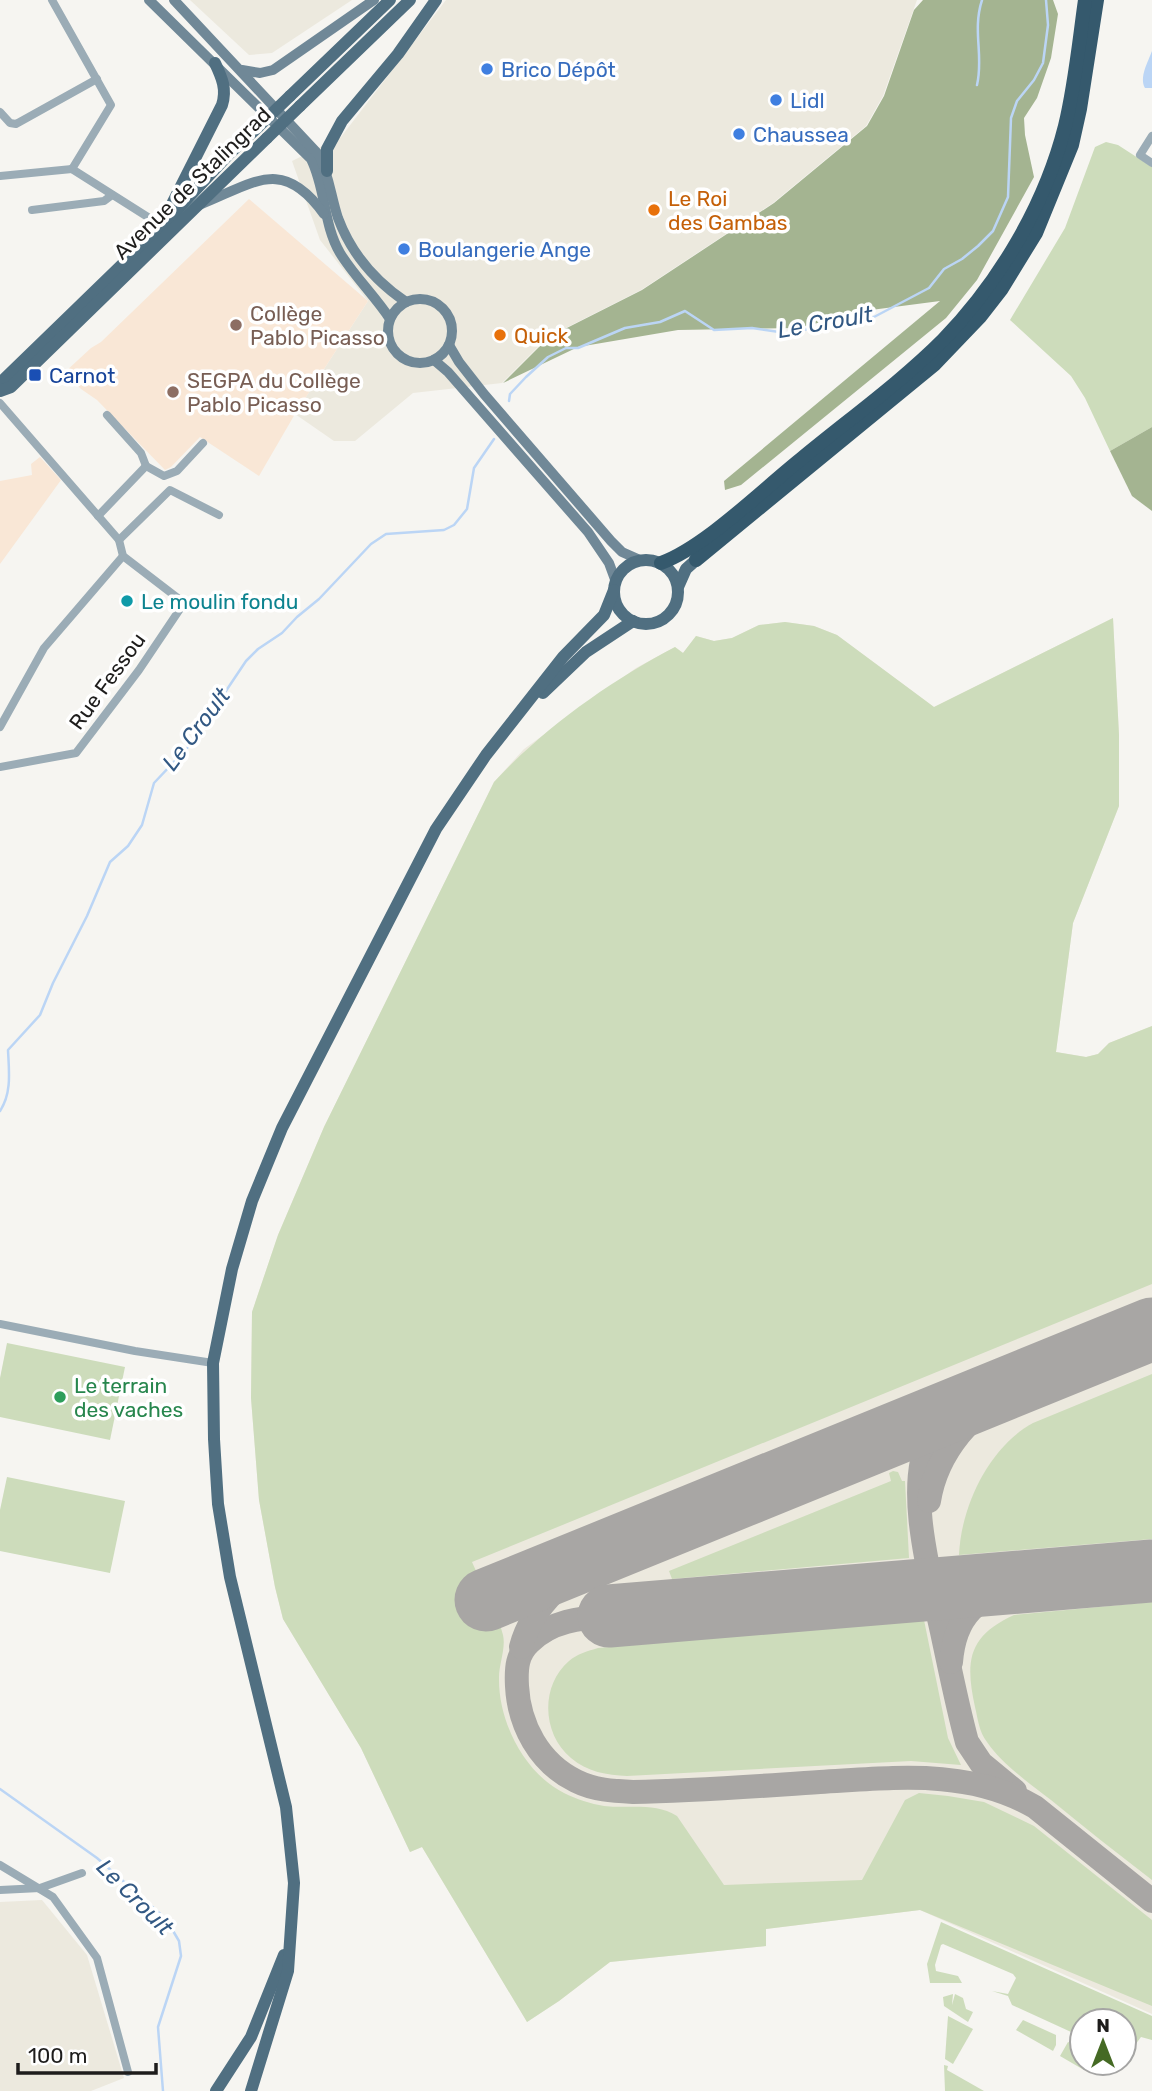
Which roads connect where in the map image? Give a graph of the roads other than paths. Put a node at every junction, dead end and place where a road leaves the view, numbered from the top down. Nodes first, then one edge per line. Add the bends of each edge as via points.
1 (52, 0) edge
2 (149, 0) edge
3 (174, 0) edge
4 (374, 0) edge
5 (390, 0) edge
6 (410, 0) edge
7 (436, 0) edge
8 (1085, 0) edge
9 (1097, 0) edge
10 (215, 63) junction
11 (241, 70) junction
12 (97, 79) junction
13 (0, 113) edge
14 (1152, 136) edge
15 (1152, 163) edge
16 (72, 169) junction
17 (327, 171) junction
18 (0, 176) edge
19 (112, 195) junction
20 (196, 206) junction
21 (33, 210) dead end
22 (325, 215) junction
23 (162, 226) junction
24 (406, 302) junction
25 (390, 319) junction
26 (449, 345) junction
27 (434, 360) junction
28 (0, 383) edge
29 (0, 391) edge
30 (0, 403) edge
31 (107, 415) dead end
32 (203, 443) dead end
33 (146, 466) junction
34 (219, 515) dead end
35 (99, 516) junction
36 (119, 540) junction
37 (123, 556) junction
38 (640, 560) junction
39 (695, 560) joint
40 (661, 563) junction
41 (615, 586) junction
42 (678, 587) junction
43 (633, 621) junction
44 (517, 717) junction
45 (0, 727) edge
46 (0, 767) edge
47 (221, 1322) junction
48 (0, 1324) edge
49 (213, 1363) junction
50 (213, 1410) junction
51 (0, 1865) edge
52 (82, 1873) dead end
53 (40, 1888) junction
54 (0, 1890) edge
55 (293, 1924) junction
56 (128, 2072) dead end
57 (216, 2091) edge
58 (251, 2091) edge

1 - 12 street
2 - 10 main road
3 - 11 main road
4 - 11 main road via 273,70
5 - 23 main road, Avenue de Stalingrad, bridge via 230,153
6 - 20 main road, Avenue de Stalingrad, bridge
7 - 17 main road via 342,121 327,149
8 - 40 highway via 1060,142 1028,220 989,286 918,363 712,531
9 - 39 highway via 1072,145 1036,233 1001,290 935,363
10 - 22 main road via 311,159 319,176
10 - 23 main road via 225,96
11 - 17 main road via 319,155
12 - 13 street via 16,124
12 - 16 street via 111,105
14 - 15 street via 1140,155
16 - 18 street
16 - 19 street
17 - 24 main road via 338,218 357,256
19 - 21 street via 104,201
19 - 23 street
20 - 22 main road via 265,178 283,179 310,195
20 - 29 main road, Avenue de Stalingrad via 10,387
22 - 25 main road via 340,252
23 - 28 main road, Avenue de Stalingrad
24 - 25 main road
24 - 26 main road via 421,299 442,307 451,322
25 - 27 main road via 387,329 393,350 419,363
26 - 27 main road
26 - 38 main road via 484,394 611,541
27 - 41 main road via 588,532 608,563
30 - 35 street
31 - 33 street via 141,453
32 - 33 street via 177,471 164,476
33 - 35 street
34 - 36 street via 170,491
35 - 36 street
36 - 37 street
37 - 45 street via 44,648
37 - 46 street, Rue Fessou via 179,599 180,609 76,753
38 - 40 main road
38 - 41 main road via 625,568
39 - 42 main road
40 - 42 main road
41 - 43 main road via 619,609
41 - 44 main road via 604,615 563,657
42 - 43 main road via 675,606 662,620
43 - 44 main road via 586,652
44 - 47 main road via 436,829 282,1128 252,1201
47 - 49 main road
47 - 50 main road
48 - 49 street
49 - 50 main road
50 - 55 main road via 218,1504 227,1563 289,1824
51 - 53 street
52 - 53 street
53 - 54 street
53 - 56 street via 52,1897 97,1958
55 - 57 main road via 262,2013
55 - 58 main road via 288,1971

